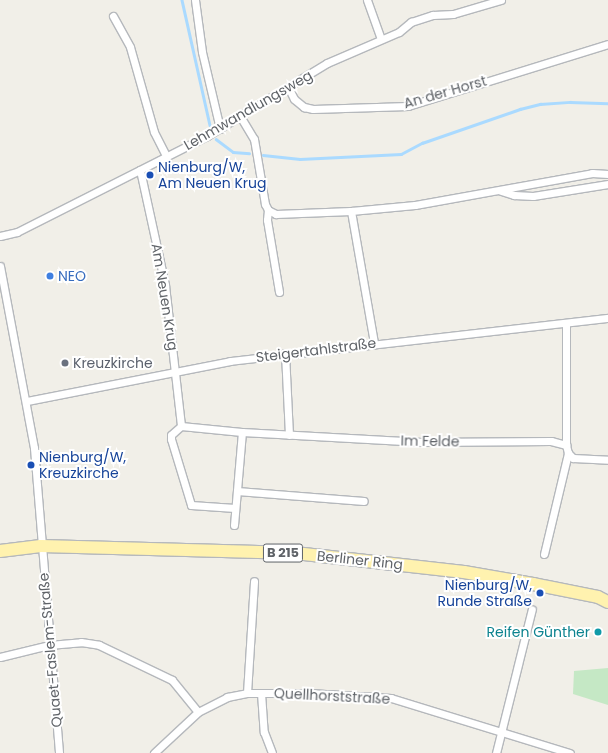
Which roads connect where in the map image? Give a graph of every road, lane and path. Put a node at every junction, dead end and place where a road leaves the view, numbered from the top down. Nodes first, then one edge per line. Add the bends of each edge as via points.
1 (195, 0) edge
2 (367, 0) edge
3 (501, 0) edge
4 (113, 16) dead end
5 (381, 39) junction
6 (608, 44) edge
7 (288, 87) junction
8 (240, 116) junction
9 (220, 129) junction
10 (166, 156) junction
11 (140, 170) junction
12 (608, 174) edge
13 (608, 184) edge
14 (500, 191) junction
15 (268, 210) junction
16 (351, 211) junction
17 (0, 236) edge
18 (0, 266) edge
19 (279, 292) dead end
20 (608, 318) edge
21 (566, 323) junction
22 (374, 343) junction
23 (285, 353) junction
24 (176, 371) junction
25 (27, 401) junction
26 (180, 426) junction
27 (242, 432) junction
28 (289, 435) junction
29 (566, 445) junction
30 (568, 453) junction
31 (608, 460) edge
32 (236, 491) junction
33 (364, 501) dead end
34 (235, 508) junction
35 (234, 525) dead end
36 (41, 546) junction
37 (0, 550) edge
38 (544, 554) dead end
39 (254, 581) dead end
40 (605, 598) edge
41 (532, 609) dead end
42 (49, 645) junction
43 (0, 657) edge
44 (247, 693) junction
45 (261, 693) junction
46 (198, 712) junction
47 (501, 730) junction
48 (59, 753) edge
49 (154, 753) edge
50 (272, 753) edge
51 (496, 753) edge
52 (570, 753) edge

1 - 9 street via 202,52
2 - 5 street
3 - 5 street, Lehmwandlungsweg via 453,14 433,15 411,22 399,32
4 - 10 street via 130,47 154,132
5 - 7 street, Lehmwandlungsweg via 350,51
6 - 7 street, An der Horst via 408,106 313,109 304,107 294,99
7 - 8 street, Lehmwandlungsweg
8 - 9 street, Lehmwandlungsweg
8 - 15 street via 254,139 264,204
9 - 10 street, Lehmwandlungsweg
10 - 11 street, Lehmwandlungsweg
11 - 17 street, Lehmwandlungsweg via 17,232
11 - 24 street, Am Neuen Krug via 165,285
12 - 14 street via 592,173
13 - 14 street via 533,196
14 - 16 street via 415,205
15 - 16 street via 276,214
15 - 19 street via 267,220
16 - 22 street
18 - 25 street, Quaet-Faslem-Straße
20 - 21 street, Steigertahlstraße
21 - 22 street, Steigertahlstraße
21 - 29 street
22 - 23 street, Steigertahlstraße
23 - 24 street, Steigertahlstraße
23 - 28 street
24 - 25 street, Steigertahlstraße
24 - 26 street, Am Neuen Krug
25 - 36 street, Quaet-Faslem-Straße via 34,448
26 - 27 street
26 - 34 street via 171,435 171,440 191,505
27 - 28 street, Im Felde
27 - 32 street
28 - 29 street, Im Felde via 422,442 551,441
29 - 30 street
30 - 31 street via 573,458
30 - 38 street
32 - 33 street
32 - 34 street
34 - 35 street
36 - 37 main road, Berliner Ring / B 215
36 - 40 main road, Berliner Ring / B 215 via 295,553 423,566
36 - 42 street, Quaet-Faslem-Straße
39 - 44 street
41 - 47 street
42 - 43 street
42 - 46 street via 90,643 121,654 172,680
42 - 48 street, Quaet-Faslem-Straße
44 - 45 street, Quellhorststraße
44 - 46 street, Quellhorststraße via 227,696
45 - 47 street, Quellhorststraße via 310,692 391,698
45 - 50 street via 264,732
46 - 49 street, Quellhorststraße
47 - 51 street
47 - 52 street, Quellhorststraße

